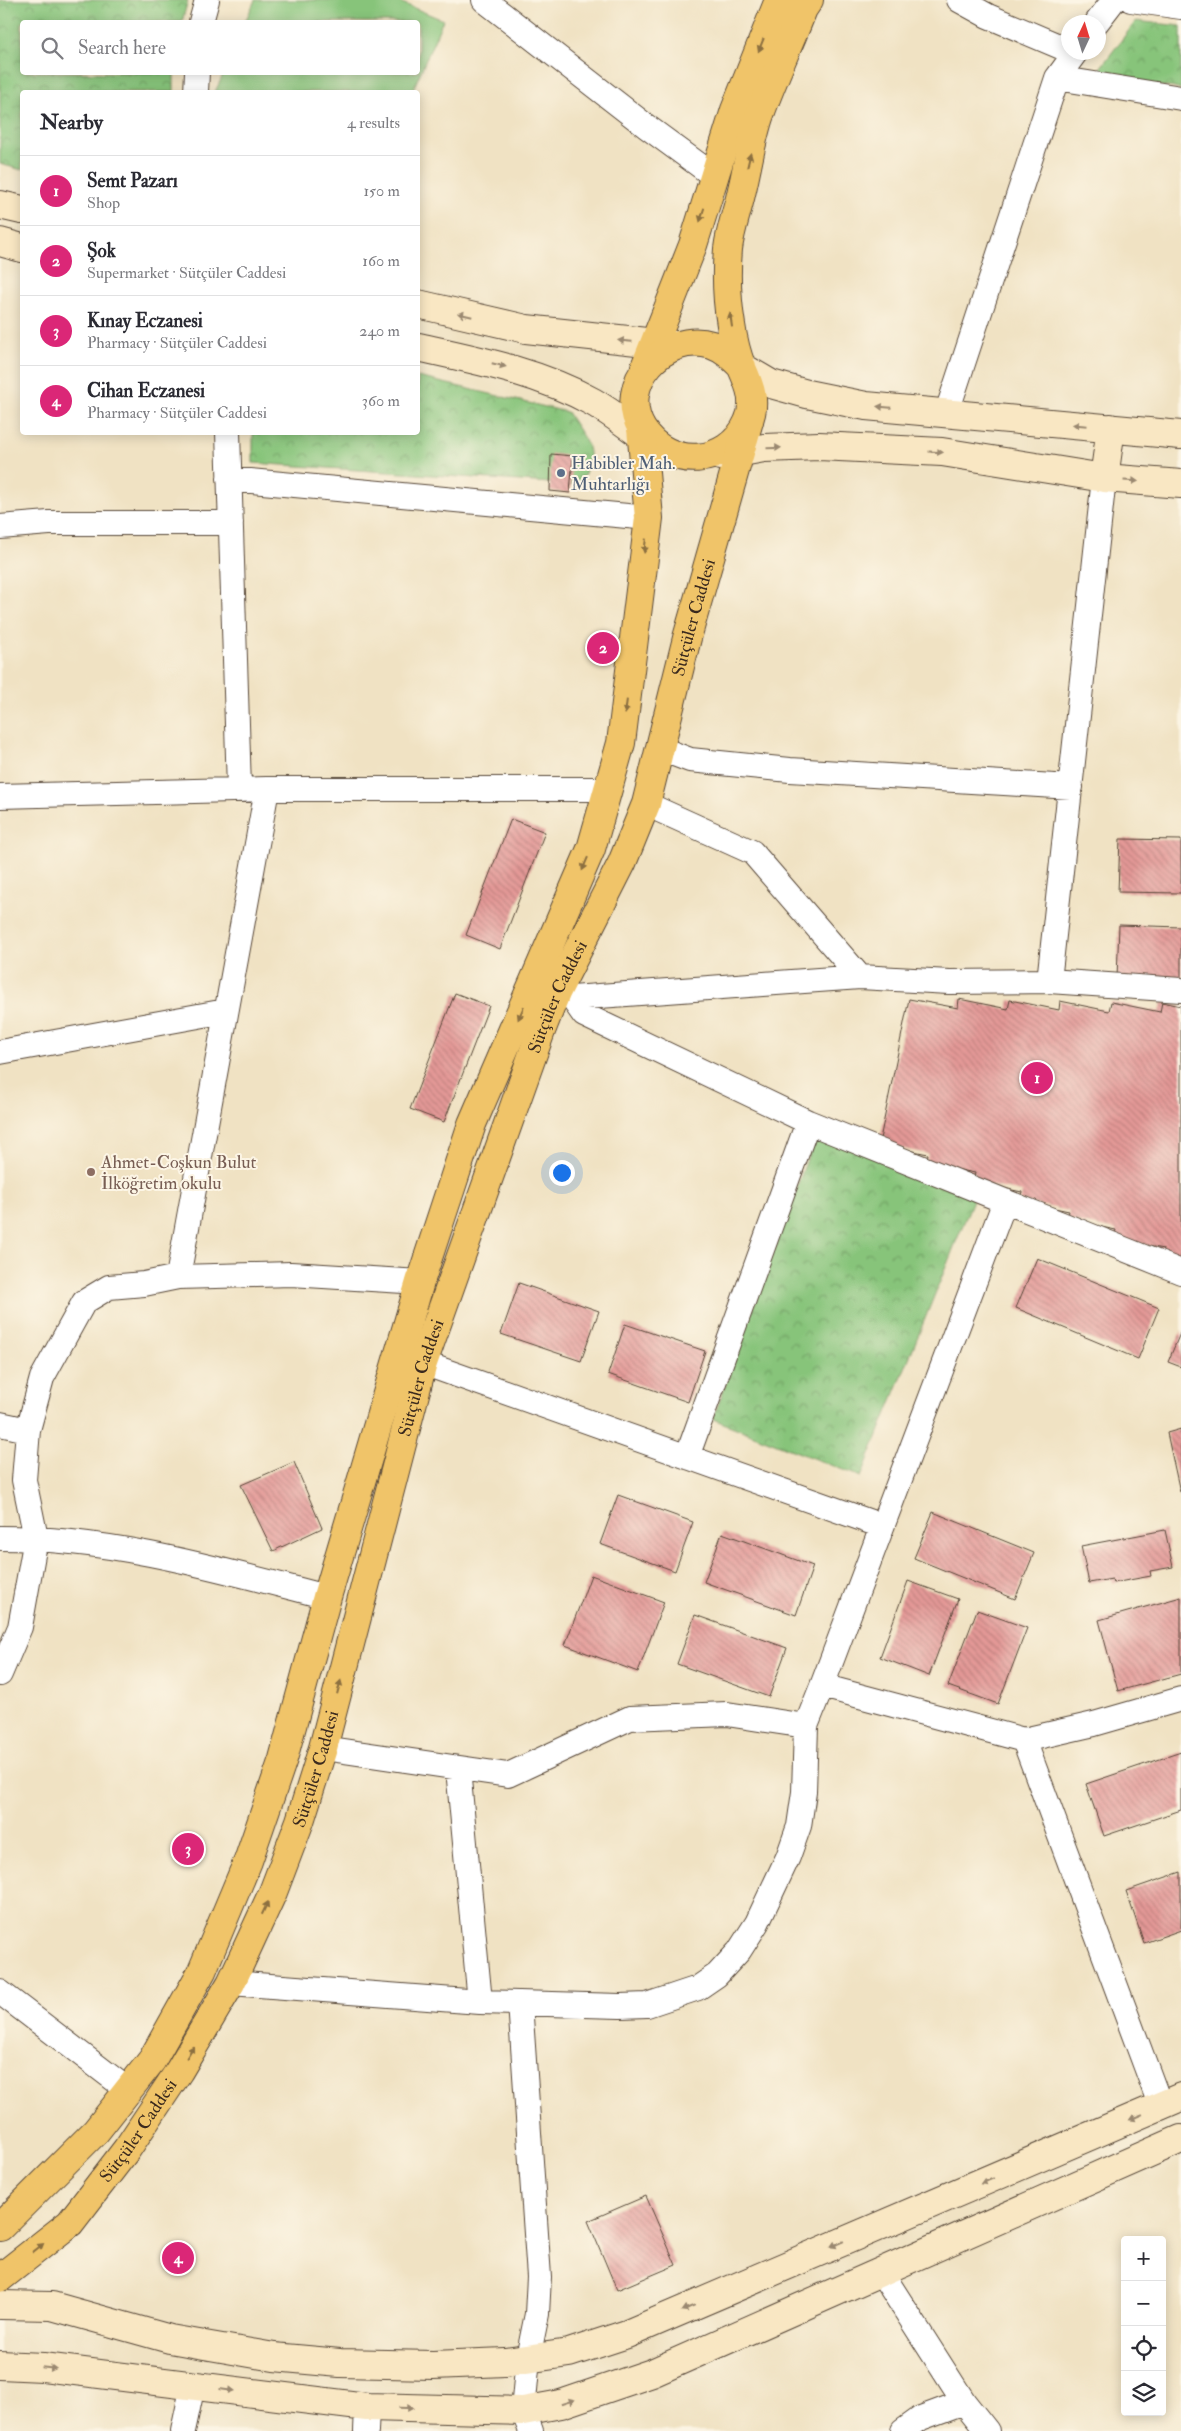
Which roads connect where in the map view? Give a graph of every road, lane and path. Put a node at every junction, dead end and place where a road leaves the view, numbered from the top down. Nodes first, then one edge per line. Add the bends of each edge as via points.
1 (207, 0) edge
2 (484, 0) edge
3 (779, 0) edge
4 (809, 0) edge
5 (959, 0) edge
6 (1114, 0) edge
7 (1131, 0) edge
8 (1181, 7) edge
9 (1103, 15) edge
10 (202, 20) edge
11 (1061, 47) edge
12 (1070, 60) edge
13 (197, 75) edge
14 (1057, 78) junction
15 (196, 90) edge
16 (1181, 98) edge
17 (714, 176) junction
18 (0, 205) edge
19 (20, 210) edge
20 (0, 242) edge
21 (20, 247) edge
22 (420, 304) edge
23 (664, 345) junction
24 (420, 347) edge
25 (742, 367) junction
26 (947, 412) junction
27 (749, 421) junction
28 (1111, 428) junction
29 (228, 435) edge
30 (1181, 435) edge
31 (646, 436) junction
32 (740, 452) junction
33 (708, 458) junction
34 (1104, 478) junction
35 (229, 479) junction
36 (1181, 484) edge
37 (649, 518) junction
38 (231, 523) junction
39 (0, 527) edge
40 (661, 749) junction
41 (1071, 787) junction
42 (239, 789) junction
43 (267, 789) junction
44 (608, 789) junction
45 (0, 796) edge
46 (646, 804) junction
47 (860, 977) junction
48 (1050, 981) junction
49 (1181, 990) edge
50 (564, 996) junction
51 (226, 1011) junction
52 (0, 1052) edge
53 (808, 1122) junction
54 (1005, 1201) junction
55 (1181, 1272) edge
56 (178, 1277) junction
57 (420, 1282) junction
58 (423, 1363) junction
59 (0, 1424) edge
60 (28, 1430) junction
61 (687, 1457) junction
62 (882, 1526) junction
63 (0, 1538) edge
64 (36, 1538) junction
65 (327, 1597) junction
66 (0, 1674) edge
67 (822, 1686) junction
68 (1181, 1699) edge
69 (806, 1726) junction
70 (1024, 1740) junction
71 (323, 1748) junction
72 (458, 1769) junction
73 (230, 1983) junction
74 (0, 1992) edge
75 (480, 2002) junction
76 (520, 2003) junction
77 (128, 2090) junction
78 (1171, 2102) edge
79 (1181, 2139) edge
80 (0, 2227) edge
81 (882, 2272) junction
82 (0, 2278) edge
83 (0, 2304) edge
84 (528, 2358) junction
85 (0, 2365) edge
86 (193, 2386) junction
87 (964, 2402) junction
88 (366, 2419) edge
89 (527, 2421) edge
90 (183, 2431) edge
91 (903, 2431) edge
92 (987, 2431) edge

1 - 10 street
2 - 17 street
3 -> 17 main road via 734,110
25 -> 4 main road via 731,325 728,248 759,118
5 - 11 street
6 - 9 street
7 - 8 street
12 - 14 street
13 - 15 street
14 - 16 street
14 - 26 street
17 -> 23 main road
18 - 19 main road
20 - 21 main road
23 -> 22 main road via 526,329
23 - 25 main road via 693,342 712,345 729,354
23 - 31 main road via 643,370 636,389 635,409
24 -> 31 main road via 505,366 572,392
26 -> 25 main road via 866,406 807,394 771,384
25 - 27 main road via 750,384 753,403
28 -> 26 main road
27 - 32 main road, Sütçüler Caddesi
27 - 33 main road via 739,438 726,450
28 - 30 main road
28 - 34 main road
29 - 35 street
31 - 33 main road via 670,454 690,459
31 - 37 main road, Sütçüler Caddesi
32 - 33 main road
32 -> 34 main road via 819,446 942,452
32 - 40 main road, Sütçüler Caddesi via 687,638
34 -> 36 main road
34 - 41 street
35 - 37 street
35 - 38 street
37 -> 44 main road, Sütçüler Caddesi via 621,743
38 - 39 street via 48,522
38 - 42 street
40 - 41 street via 690,760 790,770
40 - 46 main road, Sütçüler Caddesi
41 - 48 street
42 - 43 street
42 - 45 street
43 - 44 street
43 - 51 street
44 -> 57 main road, Sütçüler Caddesi via 591,849 472,1124
46 - 47 street via 752,852
46 - 50 main road, Sütçüler Caddesi
47 - 48 street via 949,982
47 - 50 street
48 - 49 street
50 - 53 street via 584,1015
50 - 58 main road, Sütçüler Caddesi via 503,1133
51 - 52 street
51 - 56 street
53 - 54 street
53 - 61 street
54 - 55 street
54 - 62 street
56 - 57 street via 291,1274
56 - 60 street via 109,1287 84,1302 42,1378
57 - 65 main road, Sütçüler Caddesi
58 - 61 street
71 -> 58 main road, Sütçüler Caddesi
59 - 60 street
60 - 64 street via 24,1480
61 - 62 street
62 - 67 street
63 - 64 street
64 - 65 street via 106,1545 190,1561
64 - 66 street via 20,1627
65 - 77 main road, Sütçüler Caddesi via 283,1759 248,1861 202,1970 152,2060
67 - 69 street
67 - 70 street
68 - 70 street
69 - 72 street via 727,1714 630,1718 508,1775
69 - 76 street via 804,1792 799,1826 788,1857 757,1923 739,1952 717,1975 698,1988 648,2005
70 - 78 street
71 - 72 street
73 -> 71 main road, Sütçüler Caddesi via 276,1883
72 - 75 street
73 - 75 street
82 -> 73 main road, Sütçüler Caddesi via 70,2223 127,2149 179,2072
74 - 77 street
75 - 76 street
76 - 84 street via 539,2276 537,2314
77 - 80 main road, Sütçüler Caddesi via 96,2131
78 -> 84 main road via 627,2334 569,2353
79 - 81 main road
81 - 87 street
89 -> 81 main road via 561,2404 652,2373
83 - 84 main road via 52,2306 170,2339 274,2357 340,2363 432,2364 505,2362
84 - 89 street
85 -> 86 main road via 43,2367
86 -> 88 main road
86 - 90 street
87 - 91 street via 921,2418
87 - 92 street
88 -> 89 main road

